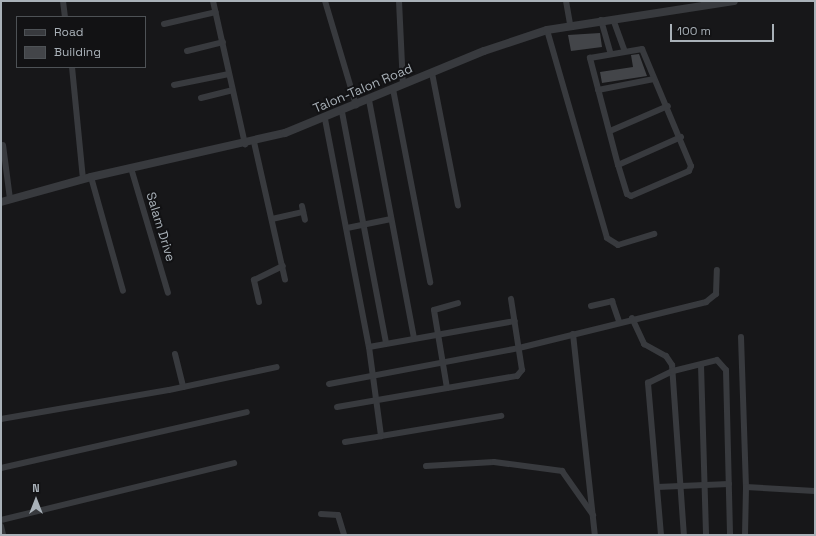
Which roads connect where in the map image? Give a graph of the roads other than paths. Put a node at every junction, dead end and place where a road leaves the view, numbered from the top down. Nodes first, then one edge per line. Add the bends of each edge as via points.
1 (63, 1) edge
2 (213, 1) edge
3 (325, 1) edge
4 (399, 1) edge
5 (566, 1) edge
6 (734, 1) edge
7 (216, 12) junction
8 (66, 16) edge
9 (613, 18) junction
10 (602, 20) junction
11 (164, 24) dead end
12 (570, 24) junction
13 (547, 30) junction
14 (223, 42) junction
15 (624, 50) junction
16 (187, 51) dead end
17 (610, 52) junction
18 (72, 68) edge
19 (432, 73) junction
20 (229, 74) junction
21 (654, 79) junction
22 (174, 85) dead end
23 (403, 85) junction
24 (393, 89) junction
25 (232, 90) junction
26 (598, 90) junction
27 (201, 98) dead end
28 (369, 100) junction
29 (356, 105) junction
30 (668, 106) junction
31 (342, 112) junction
32 (325, 119) junction
33 (610, 131) junction
34 (682, 137) junction
35 (254, 142) junction
36 (245, 144) junction
37 (3, 145) dead end
38 (618, 165) junction
39 (131, 168) junction
40 (87, 178) junction
41 (10, 199) junction
42 (1, 202) edge
43 (458, 205) dead end
44 (272, 219) junction
45 (391, 219) junction
46 (306, 220) dead end
47 (364, 226) junction
48 (347, 228) junction
49 (654, 234) dead end
50 (283, 266) junction
51 (717, 270) dead end
52 (285, 280) dead end
53 (430, 282) dead end
54 (123, 291) dead end
55 (168, 293) dead end
56 (511, 299) dead end
57 (259, 302) dead end
58 (458, 303) dead end
59 (591, 306) dead end
60 (632, 318) junction
61 (515, 321) junction
62 (619, 321) junction
63 (573, 334) junction
64 (438, 335) junction
65 (741, 337) dead end
66 (414, 338) junction
67 (386, 343) junction
68 (369, 347) junction
69 (519, 348) junction
70 (175, 354) dead end
71 (441, 361) junction
72 (701, 364) junction
73 (277, 367) dead end
74 (673, 372) junction
75 (374, 374) junction
76 (329, 384) dead end
77 (183, 387) junction
78 (446, 388) junction
79 (377, 401) junction
80 (337, 407) dead end
81 (247, 412) dead end
82 (501, 416) dead end
83 (1, 419) edge
84 (381, 436) junction
85 (345, 442) dead end
86 (234, 463) dead end
87 (426, 466) dead end
88 (1, 468) edge
89 (729, 484) junction
90 (705, 485) junction
91 (681, 486) junction
92 (657, 487) junction
93 (746, 487) junction
94 (815, 491) edge
95 (321, 514) dead end
96 (593, 515) junction
97 (1, 520) edge
98 (1, 526) edge
99 (3, 535) edge
100 (344, 535) edge
101 (595, 535) edge
102 (661, 535) edge
103 (684, 535) edge
104 (706, 535) edge
105 (730, 535) edge
106 (744, 535) edge

1 - 8 street
2 - 7 street
3 - 29 street
4 - 23 street
5 - 12 street
6 - 9 street, Talon-Talon Road
7 - 11 street
7 - 14 street
9 - 10 street, Talon-Talon Road
9 - 15 street
10 - 12 street, Talon-Talon Road
10 - 17 street
12 - 13 street, Talon-Talon Road
13 - 19 street, Talon-Talon Road
13 - 49 street via 607,238 618,245
14 - 16 street
14 - 20 street
15 - 17 street
15 - 21 street via 644,50
17 - 26 street via 590,58
18 - 40 street
19 - 23 street, Talon-Talon Road
19 - 43 street
20 - 22 street
20 - 25 street
21 - 26 street
21 - 30 street
23 - 24 street, Talon-Talon Road
24 - 28 street, Talon-Talon Road
24 - 53 street
25 - 27 street
25 - 36 street
26 - 33 street
28 - 29 street, Talon-Talon Road
28 - 45 street
29 - 31 street, Talon-Talon Road
30 - 33 street
30 - 34 street
31 - 32 street, Talon-Talon Road
31 - 47 street
32 - 35 street, Talon-Talon Road
32 - 48 street
33 - 38 street
34 - 38 street
34 - 38 street via 690,169 636,196 627,194
35 - 36 street, Talon-Talon Road
35 - 44 street
36 - 39 street, Talon-Talon Road
37 - 41 street
39 - 40 street, Talon-Talon Road
39 - 55 street, Salam Drive
40 - 41 street, Talon-Talon Road
40 - 54 street
41 - 42 street, Talon-Talon Road
44 - 46 street via 302,209
44 - 50 street
45 - 47 street
45 - 66 street
47 - 48 street
47 - 67 street
48 - 68 street
50 - 52 street
50 - 57 street via 254,280
51 - 60 street via 717,289 712,300
56 - 61 street
58 - 64 street via 434,310
59 - 62 street via 612,301
60 - 62 street
60 - 74 street via 644,344 666,356
61 - 64 street
61 - 69 street
62 - 63 street
63 - 69 street
63 - 96 street
64 - 66 street
64 - 71 street
65 - 93 street
66 - 67 street
67 - 68 street
68 - 75 street
69 - 71 street
69 - 78 street via 522,370 517,376
70 - 77 street
71 - 75 street
71 - 78 street
72 - 74 street
72 - 89 street via 717,360 726,370
72 - 90 street
73 - 77 street
74 - 91 street
74 - 92 street via 648,384
75 - 76 street
75 - 79 street
77 - 83 street
78 - 79 street
79 - 80 street
79 - 84 street
81 - 88 street
82 - 84 street
84 - 85 street
86 - 97 street
87 - 96 street via 494,462 562,471
89 - 90 street
89 - 105 street
90 - 91 street
90 - 104 street
91 - 92 street
91 - 103 street
92 - 102 street
93 - 94 street
93 - 106 street
95 - 100 street via 338,515
96 - 101 street
98 - 99 street

